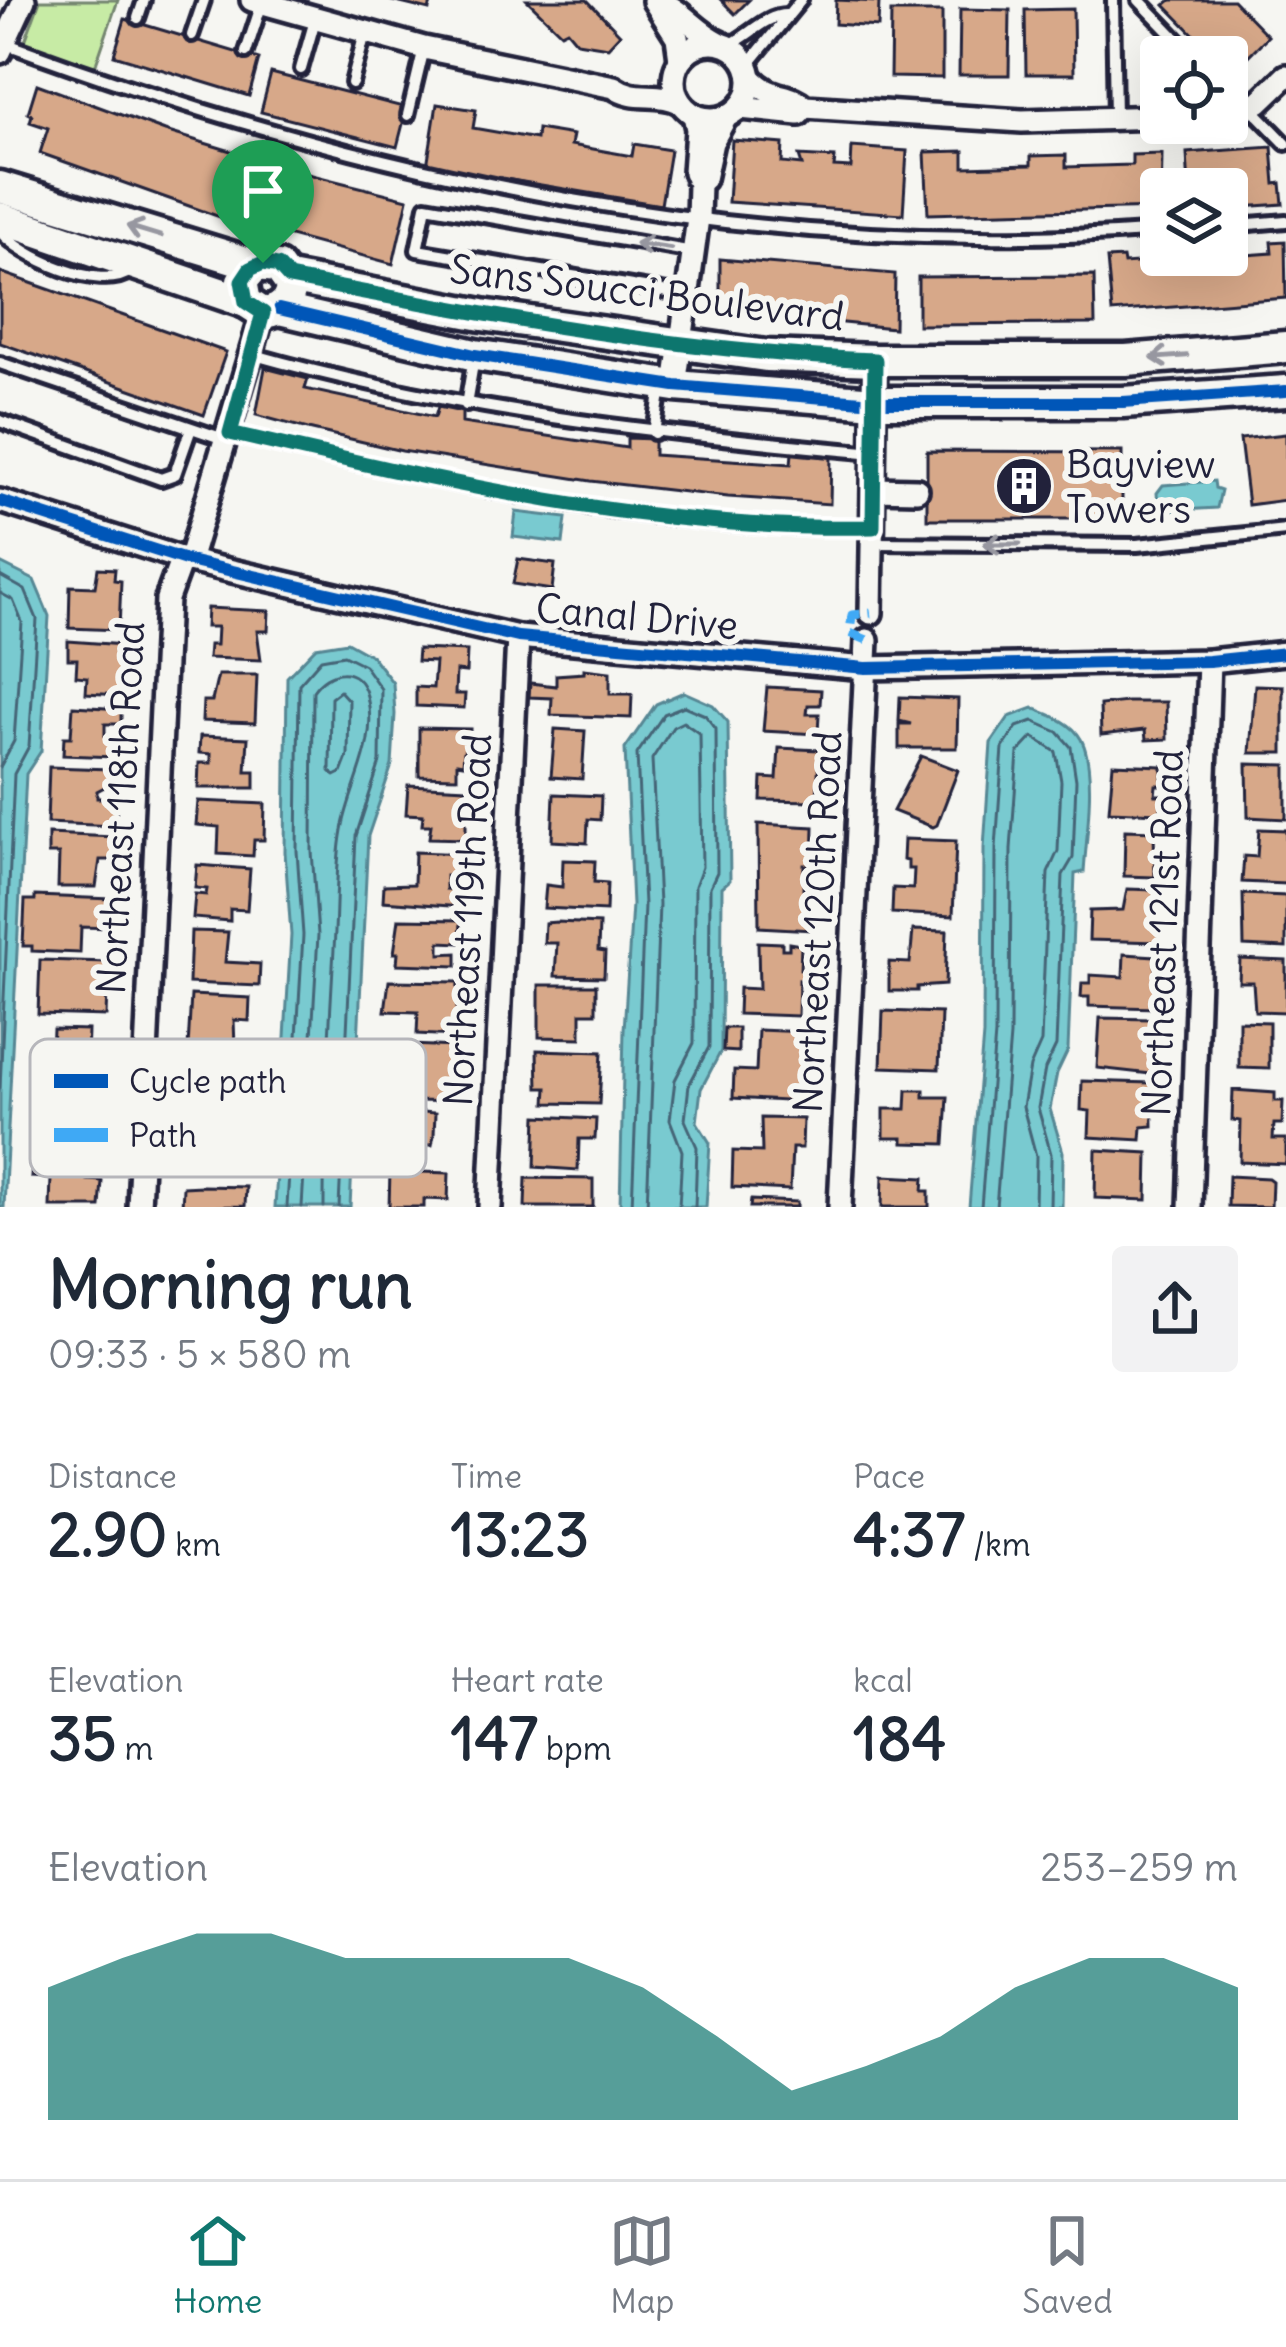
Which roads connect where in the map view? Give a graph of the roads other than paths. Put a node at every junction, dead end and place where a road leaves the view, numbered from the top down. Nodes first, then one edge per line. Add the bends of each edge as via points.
1 (145, 0) edge
2 (204, 0) edge
3 (654, 0) edge
4 (801, 0) edge
5 (1113, 0) edge
6 (1139, 0) edge
7 (257, 2) edge
8 (15, 4) edge
9 (786, 15) junction
10 (138, 18) dead end
11 (315, 20) junction
12 (365, 33) junction
13 (193, 35) dead end
14 (1174, 36) edge
15 (724, 45) junction
16 (2, 48) edge
17 (424, 48) junction
18 (246, 52) dead end
19 (678, 64) junction
20 (301, 69) dead end
21 (748, 71) junction
22 (1286, 76) edge
23 (352, 83) dead end
24 (614, 88) junction
25 (1248, 104) edge
26 (806, 107) junction
27 (687, 108) junction
28 (733, 112) junction
29 (1248, 114) edge
30 (408, 115) dead end
31 (1140, 118) edge
32 (1115, 120) junction
33 (1286, 144) edge
34 (699, 184) junction
35 (0, 187) edge
36 (0, 218) edge
37 (698, 218) junction
38 (1286, 221) edge
39 (1248, 224) edge
40 (0, 231) edge
41 (1140, 232) edge
42 (694, 252) junction
43 (138, 265) junction
44 (256, 265) junction
45 (289, 278) junction
46 (686, 296) junction
47 (262, 308) junction
48 (680, 345) junction
49 (1286, 347) edge
50 (250, 354) junction
51 (475, 355) junction
52 (875, 360) junction
53 (0, 363) edge
54 (668, 385) junction
55 (1286, 391) edge
56 (874, 402) junction
57 (466, 405) junction
58 (0, 421) edge
59 (190, 431) junction
60 (654, 433) junction
61 (228, 437) junction
62 (875, 453) junction
63 (874, 489) junction
64 (917, 490) dead end
65 (0, 501) edge
66 (1286, 530) edge
67 (873, 535) junction
68 (185, 560) junction
69 (871, 613) dead end
70 (518, 637) junction
71 (868, 640) dead end
72 (1286, 653) edge
73 (1209, 661) junction
74 (866, 668) junction
75 (147, 1039) edge
76 (140, 1177) edge
77 (139, 1207) edge
78 (490, 1207) edge
79 (840, 1207) edge
80 (1190, 1207) edge

1 - 10 lane
2 - 13 lane
3 - 15 street
3 - 19 street via 677,38
4 - 9 lane
5 - 32 lane
6 - 14 lane
7 - 11 street
7 - 18 lane
8 - 16 street
9 - 15 lane
9 - 21 lane
11 - 12 street
11 - 20 lane
12 - 17 street
12 - 23 lane
15 - 19 street via 697,45
15 - 21 street
16 - 37 lane via 409,170
17 - 24 street
17 - 30 lane
19 - 24 street via 659,80
19 - 27 street via 674,90
21 - 26 street via 771,95
21 - 28 street via 750,88
22 - 25 street
24 - 27 street via 668,96
26 - 28 street
26 - 32 street
27 - 28 street via 712,119
27 - 34 street via 697,129
28 - 34 street via 712,142
29 - 33 lane
31 - 32 street
34 - 37 street
44 -> 35 street
36 - 43 street, Sans Soucci Boulevard
37 - 41 lane via 874,234
37 - 42 street
38 - 39 lane
40 - 43 lane via 37,260 108,280
42 - 46 street
42 -> 46 lane via 426,206 417,250
43 - 47 street, Sans Soucci Boulevard
44 - 45 street via 278,266
44 - 47 street via 242,281
45 - 47 street via 291,292
45 - 48 street, Sans Soucci Boulevard
46 - 48 street
47 - 50 street, Northeast 118th Road
47 - 51 street, Sans Soucci Boulevard
48 - 52 street, Sans Soucci Boulevard
48 - 54 street
49 -> 52 street, Sans Soucci Boulevard via 1126,360
50 - 57 lane
50 - 61 street, Northeast 118th Road
51 - 54 street, Sans Soucci Boulevard
51 - 57 lane
52 - 56 street
53 - 59 lane
54 - 56 street, Sans Soucci Boulevard
54 - 60 lane
55 - 56 street, Sans Soucci Boulevard via 1124,402
56 - 62 street
57 - 60 lane
58 - 59 lane via 161,478 176,474
59 - 61 lane
60 - 62 lane
61 - 67 lane via 629,511
61 - 68 street, Northeast 118th Road
62 - 63 street
63 - 64 street
63 - 67 street
65 - 68 street, Canal Drive
66 -> 67 lane via 1137,545
67 - 69 street
68 - 70 street, Canal Drive
68 - 75 street, Northeast 118th Road via 167,599
70 - 74 street, Canal Drive
70 - 78 street, Northeast 119th Road
71 - 74 street, Northeast 120th Road
72 - 73 street, Canal Drive
73 - 74 street, Canal Drive
73 - 80 street, Northeast 121st Road
74 - 79 street, Northeast 120th Road
76 - 77 street, Northeast 118th Road

